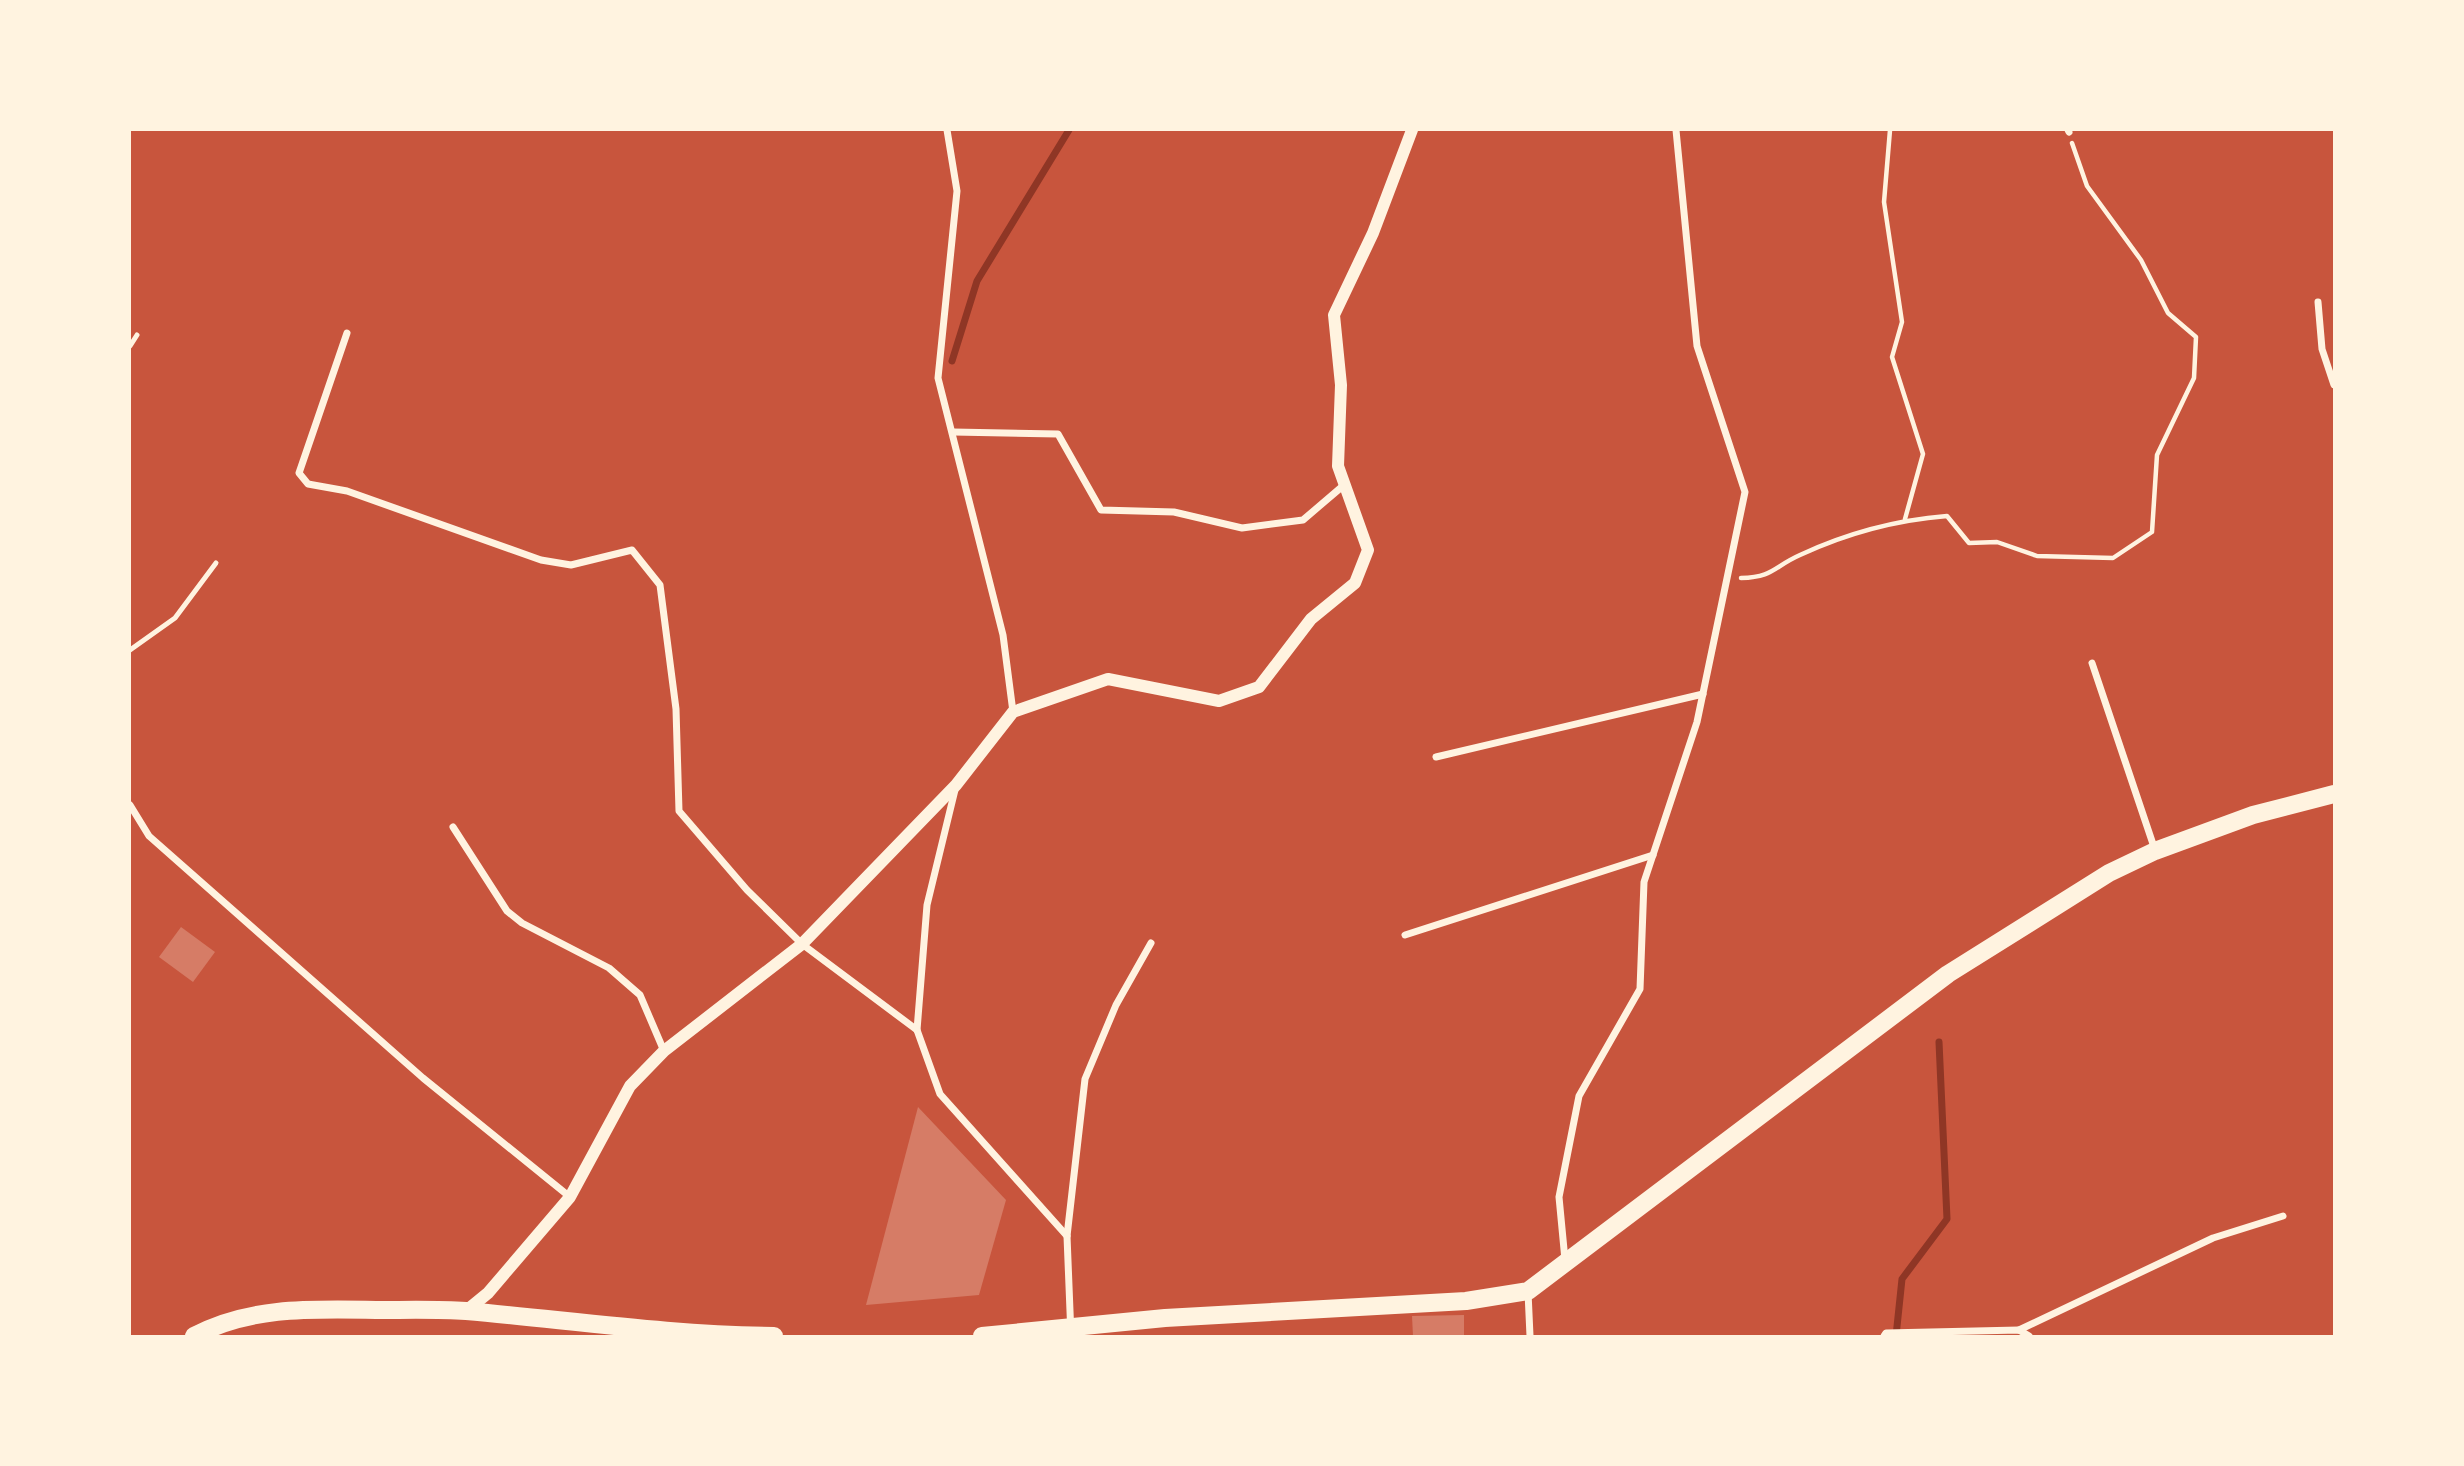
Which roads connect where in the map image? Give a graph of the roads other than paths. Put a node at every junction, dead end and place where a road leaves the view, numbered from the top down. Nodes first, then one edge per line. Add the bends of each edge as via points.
1 (947, 130) edge
2 (1412, 130) edge
3 (1676, 130) edge
4 (2318, 302) dead end
5 (347, 333) dead end
6 (137, 335) dead end
7 (130, 345) edge
8 (2334, 385) edge
9 (953, 432) junction
10 (1344, 485) junction
11 (216, 563) dead end
12 (130, 650) edge
13 (2092, 663) dead end
14 (1703, 694) junction
15 (1013, 712) junction
16 (1436, 757) dead end
17 (956, 785) junction
18 (2334, 794) edge
19 (130, 805) edge
20 (453, 827) dead end
21 (2155, 850) junction
22 (1653, 855) junction
23 (1405, 935) dead end
24 (1151, 943) dead end
25 (802, 944) junction
26 (917, 1030) junction
27 (664, 1051) junction
28 (570, 1197) junction
29 (2283, 1216) dead end
30 (1067, 1236) junction
31 (1566, 1264) junction
32 (1528, 1291) junction
33 (466, 1311) junction
34 (2019, 1330) junction
35 (1070, 1332) edge
36 (194, 1336) edge
37 (713, 1336) edge
38 (774, 1336) edge
39 (982, 1336) edge
40 (1530, 1336) edge
41 (1884, 1336) edge
42 (2029, 1336) edge

1 - 9 street via 957,191 938,378
2 - 10 street via 1373,233 1334,315 1340,385 1338,466
3 - 14 street via 1697,346 1745,492
4 - 8 street via 2322,349
5 - 25 street via 299,472 308,484 347,491 541,560 571,565 632,550 660,585 676,709 679,811 747,890
6 - 7 lane
9 - 10 street via 1058,434 1101,510 1174,512 1242,528 1303,520
9 - 15 street via 1003,635
10 - 15 street via 1368,550 1356,583 1311,619 1259,687 1219,701 1108,679
11 - 12 lane via 175,618
13 - 21 street
14 - 16 street
14 - 22 street
15 - 17 street
17 - 25 street
17 - 26 street via 927,905
18 - 21 main road via 2253,815
19 - 28 street via 149,836 423,1077
20 - 27 street via 507,911 609,968 640,995
21 - 31 main road via 2109,873 1948,974
22 - 23 street
22 - 31 street via 1644,882 1640,989 1579,1096 1559,1197
24 - 30 street via 1116,1005 1085,1079
25 - 26 street
25 - 27 street
26 - 30 street via 940,1094
27 - 28 street via 630,1086
28 - 33 street via 488,1293
29 - 34 street via 2213,1238
30 - 35 street
31 - 32 main road
32 - 35 main road via 1466,1301 1164,1318
32 - 40 street
33 - 36 main road via 267,1311
33 - 37 main road
34 - 41 street
34 - 42 street
35 - 39 main road
37 - 38 main road

